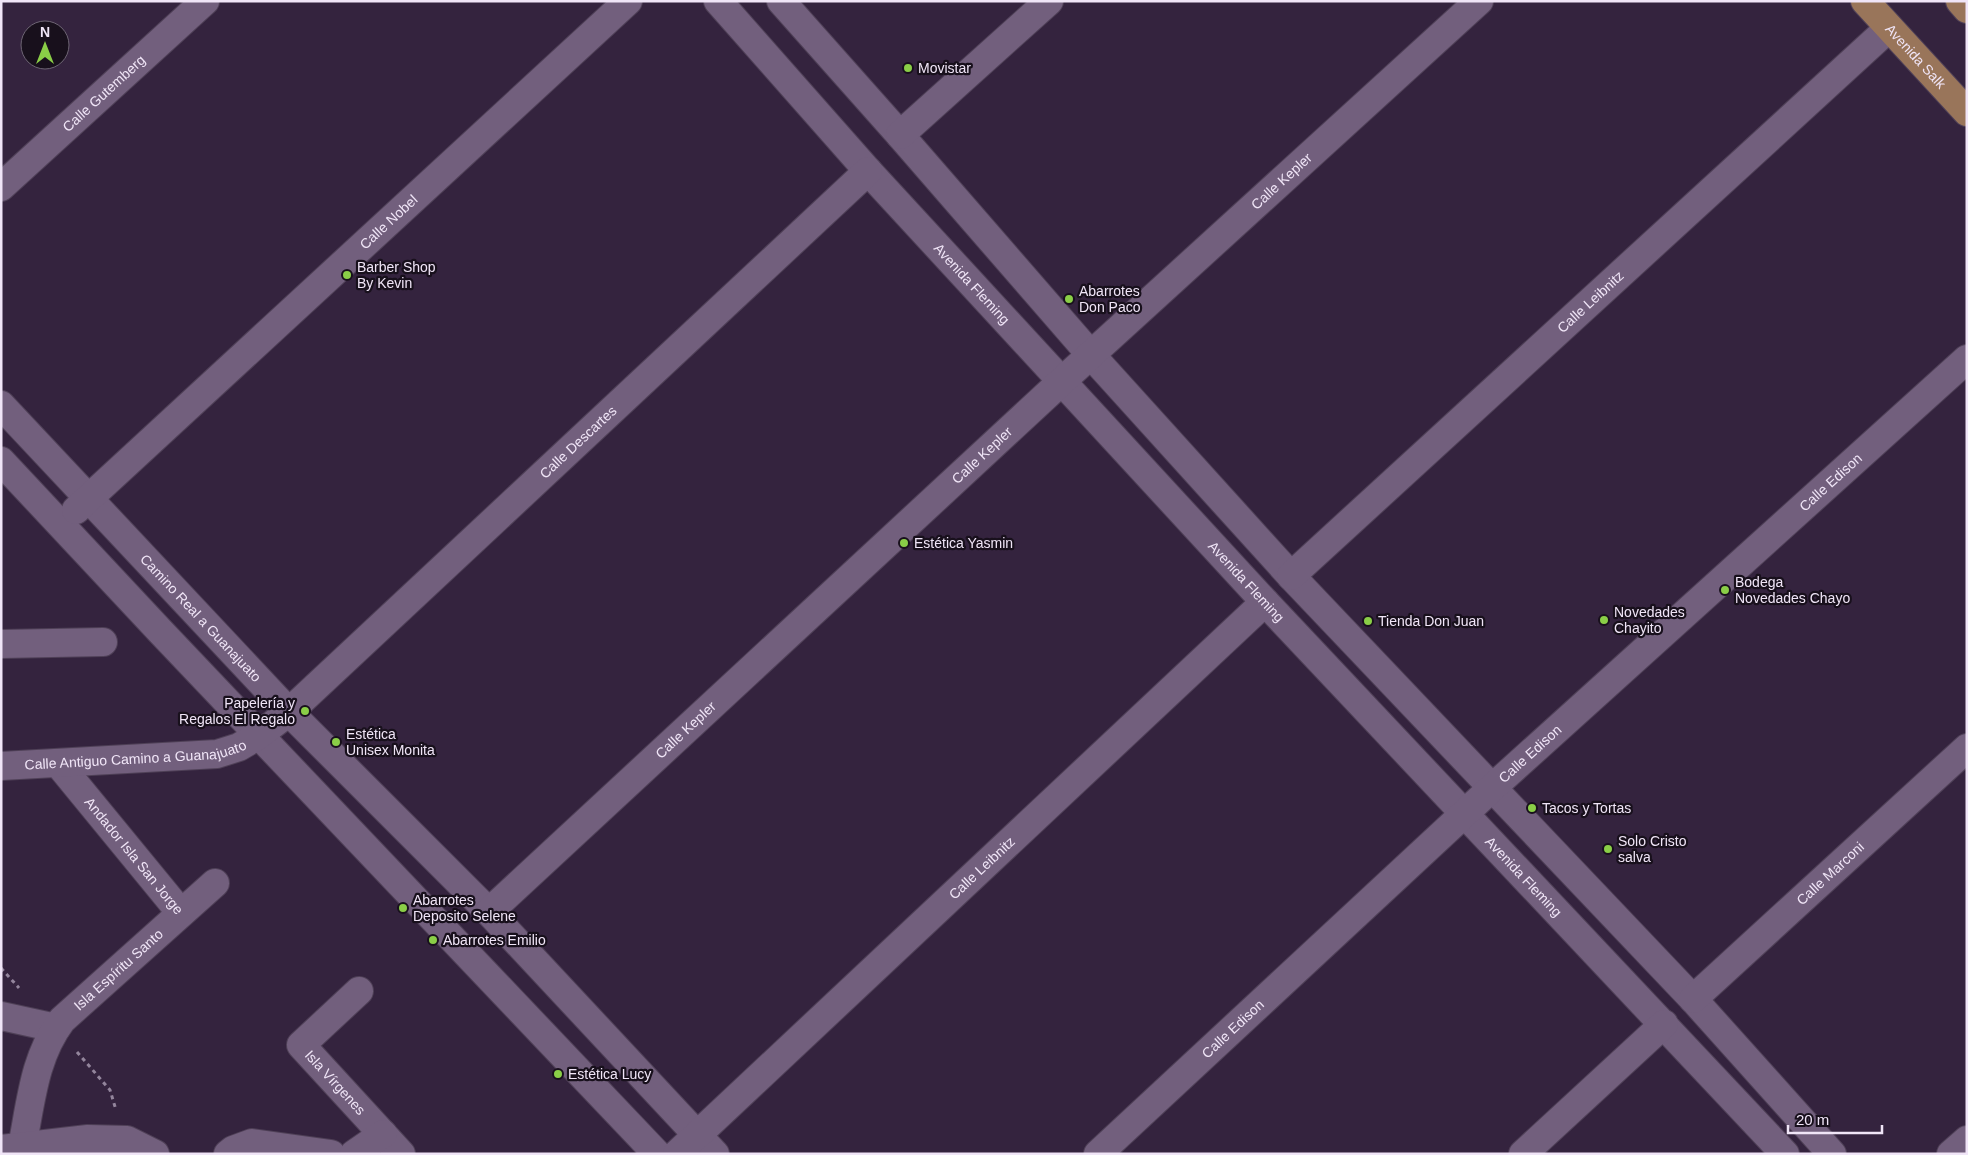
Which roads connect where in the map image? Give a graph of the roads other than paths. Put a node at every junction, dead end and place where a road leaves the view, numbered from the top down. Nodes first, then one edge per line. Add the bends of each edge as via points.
1 (205, 1) edge
2 (628, 1) edge
3 (718, 1) edge
4 (781, 1) edge
5 (1049, 1) edge
6 (1479, 1) edge
7 (1865, 1) edge
8 (1960, 1) edge
9 (1967, 9) edge
10 (1889, 28) junction
11 (1967, 112) edge
12 (900, 135) junction
13 (868, 171) junction
14 (1, 186) edge
15 (1091, 356) junction
16 (1967, 359) edge
17 (1062, 381) junction
18 (1, 405) edge
19 (1, 461) edge
20 (89, 499) junction
21 (60, 525) junction
22 (1292, 576) junction
23 (1265, 602) junction
24 (103, 642) dead end
25 (1, 644) edge
26 (289, 712) junction
27 (259, 735) junction
28 (1967, 748) edge
29 (58, 763) junction
30 (1, 766) edge
31 (1493, 787) junction
32 (1465, 813) junction
33 (215, 883) dead end
34 (489, 912) junction
35 (181, 914) junction
36 (359, 991) dead end
37 (1693, 998) junction
38 (1, 1016) edge
39 (1664, 1024) junction
40 (56, 1028) junction
41 (383, 1134) junction
42 (1967, 1140) edge
43 (706, 1144) edge
44 (12, 1148) edge
45 (155, 1154) edge
46 (228, 1154) edge
47 (330, 1154) edge
48 (354, 1154) edge
49 (401, 1154) edge
50 (657, 1154) edge
51 (677, 1154) edge
52 (1098, 1154) edge
53 (1523, 1154) edge
54 (1785, 1154) edge
55 (1832, 1154) edge
56 (1951, 1154) edge

1 - 14 street, Calle Gutemberg
2 - 20 street, Calle Nobel
3 - 13 street, Avenida Fleming
4 - 12 street
5 - 12 street
6 - 15 street, Calle Kepler
7 - 10 main road, Avenida Salk
8 - 9 main road
10 - 11 main road, Avenida Salk
10 - 22 street, Calle Leibnitz
12 - 15 street
13 - 17 street, Avenida Fleming
13 - 26 street, Calle Descartes
15 - 17 street, Calle Kepler
15 - 22 street
16 - 31 street, Calle Edison
17 - 23 street, Avenida Fleming
17 - 34 street, Calle Kepler
18 - 20 street, Camino Real a Guanajuato
19 - 21 street
20 - 21 street, Calle Nobel
20 - 26 street, Camino Real a Guanajuato
21 - 27 street
22 - 31 street
23 - 32 street, Avenida Fleming
23 - 43 street, Calle Leibnitz
24 - 25 street
26 - 27 street, Calle Antiguo Camino a Guanajuato
26 - 34 street, Camino Real a Guanajuato
27 - 29 street, Calle Antiguo Camino a Guanajuato via 239,747 217,754
27 - 50 street
28 - 37 street, Calle Marconi
29 - 30 street, Calle Antiguo Camino a Guanajuato
29 - 35 street, Andador Isla San Jorge
31 - 32 street, Calle Edison
31 - 37 street
32 - 39 street, Avenida Fleming
32 - 52 street, Calle Edison
33 - 35 street, Andador Isla San Jorge
34 - 43 street, Camino Real a Guanajuato
35 - 40 street, Isla Espíritu Santo
36 - 41 street, Isla Vírgenes via 301,1046
37 - 55 street
38 - 40 street
39 - 53 street
39 - 54 street, Avenida Fleming
40 - 44 street, Isla Espíritu Santo via 44,1050
41 - 48 street
41 - 49 street, Isla Vírgenes
42 - 56 street
43 - 51 street, Calle Leibnitz
44 - 45 street via 88,1139 127,1140
46 - 47 street via 252,1143

